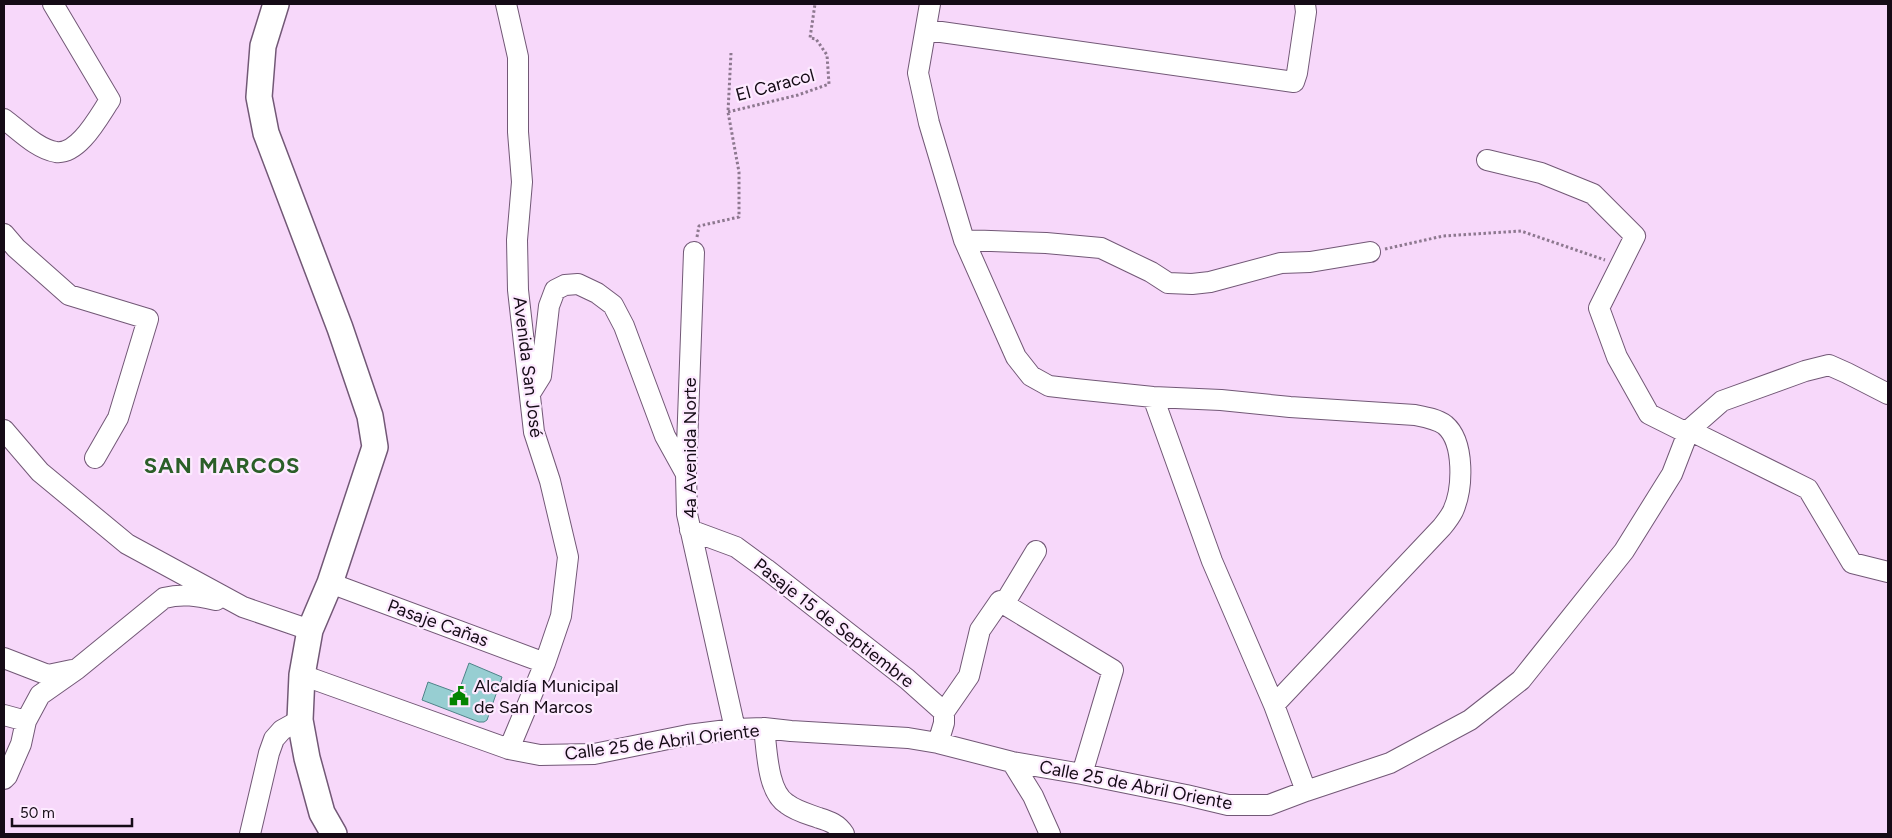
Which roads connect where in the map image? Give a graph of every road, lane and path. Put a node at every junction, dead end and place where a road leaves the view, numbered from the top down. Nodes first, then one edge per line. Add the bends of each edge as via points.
1 (54, 4) edge
2 (276, 4) edge
3 (506, 4) edge
4 (815, 4) edge
5 (930, 4) edge
6 (1305, 4) edge
7 (927, 30) junction
8 (731, 53) dead end
9 (728, 112) junction
10 (4, 119) edge
11 (1487, 160) dead end
12 (4, 234) edge
13 (964, 240) junction
14 (694, 252) joint
15 (1370, 252) joint
16 (1620, 265) junction
17 (531, 392) junction
18 (1888, 394) edge
19 (1153, 397) junction
20 (4, 430) edge
21 (1689, 430) junction
22 (95, 458) dead end
23 (686, 474) junction
24 (690, 530) junction
25 (1036, 551) dead end
26 (1888, 572) edge
27 (330, 583) junction
28 (1004, 604) junction
29 (243, 607) junction
30 (310, 630) junction
31 (4, 658) edge
32 (545, 663) junction
33 (77, 669) junction
34 (302, 675) junction
35 (1274, 705) junction
36 (944, 712) junction
37 (4, 715) edge
38 (300, 720) junction
39 (26, 721) junction
40 (764, 728) junction
41 (735, 729) junction
42 (938, 743) junction
43 (509, 748) junction
44 (1012, 762) junction
45 (1082, 774) junction
46 (4, 779) edge
47 (1306, 790) junction
48 (250, 834) edge
49 (334, 834) edge
50 (844, 834) edge
51 (1050, 834) edge

1 - 10 street via 110,100 76,146 58,152 39,145
2 - 27 main road via 262,46 259,97 266,133 340,328 370,416 375,447
3 - 17 street, Avenida San José via 518,57 522,182 517,240 518,280
4 - 9 path, El Caracol via 810,38 816,39 827,55 829,84
5 - 7 street
6 - 7 street via 1294,82
7 - 13 street via 918,73 928,123
8 - 9 path, El Caracol
9 - 14 path, El Caracol via 739,172 739,217 699,226
11 - 16 street via 1541,173 1593,194 1634,236
12 - 22 street via 69,295 148,320 118,418
13 - 15 street via 1101,248 1168,283 1192,284 1280,263 1310,262
13 - 19 street via 1016,357 1031,376 1049,386
14 - 23 street, 4a Avenida Norte
15 - 16 path via 1443,236 1521,231
16 - 21 street via 1598,308 1617,357 1649,414 1681,430
17 - 23 street via 541,376 549,306 554,290 578,284 597,293 612,305 624,326 665,436
17 - 32 street, Avenida San José via 534,432 550,481 568,557 561,616
18 - 21 street, Calle 25 de Abril Oriente via 1829,366 1805,371 1722,401
19 - 35 street via 1212,561
19 - 35 street via 1415,416 1445,425 1454,436 1459,451 1460,487 1453,511 1442,527
20 - 29 street via 40,472 127,544
21 - 26 street via 1808,488 1852,563
21 - 47 street, Calle 25 de Abril Oriente via 1672,474 1624,550 1522,680 1470,720 1390,763
23 - 24 street, 4a Avenida Norte
24 - 36 street, Pasaje 15 de Septiembre via 736,547 766,568 908,679
24 - 41 street, 4a Avenida Norte
25 - 28 street
27 - 30 main road
27 - 32 street, Pasaje Cañas
28 - 36 street via 1000,601 980,630 969,676
28 - 45 street via 1113,670
29 - 30 street
29 - 33 street via 190,594 164,598
30 - 34 main road
31 - 33 street via 48,675
32 - 43 street, Avenida San José
33 - 39 street via 40,695
34 - 38 main road
34 - 43 street, Calle 25 de Abril Oriente
35 - 47 street
36 - 42 street
37 - 39 street
38 - 48 street via 282,730 274,739
38 - 49 main road via 322,812
39 - 46 street via 21,744
40 - 41 street, Calle 25 de Abril Oriente
40 - 42 street, Calle 25 de Abril Oriente
40 - 50 street via 775,790 785,803 832,822
41 - 43 street, Calle 25 de Abril Oriente via 594,754 540,755
42 - 44 street, Calle 25 de Abril Oriente
44 - 45 street, Calle 25 de Abril Oriente
44 - 51 street via 1033,796
45 - 47 street, Calle 25 de Abril Oriente via 1228,805 1269,806

